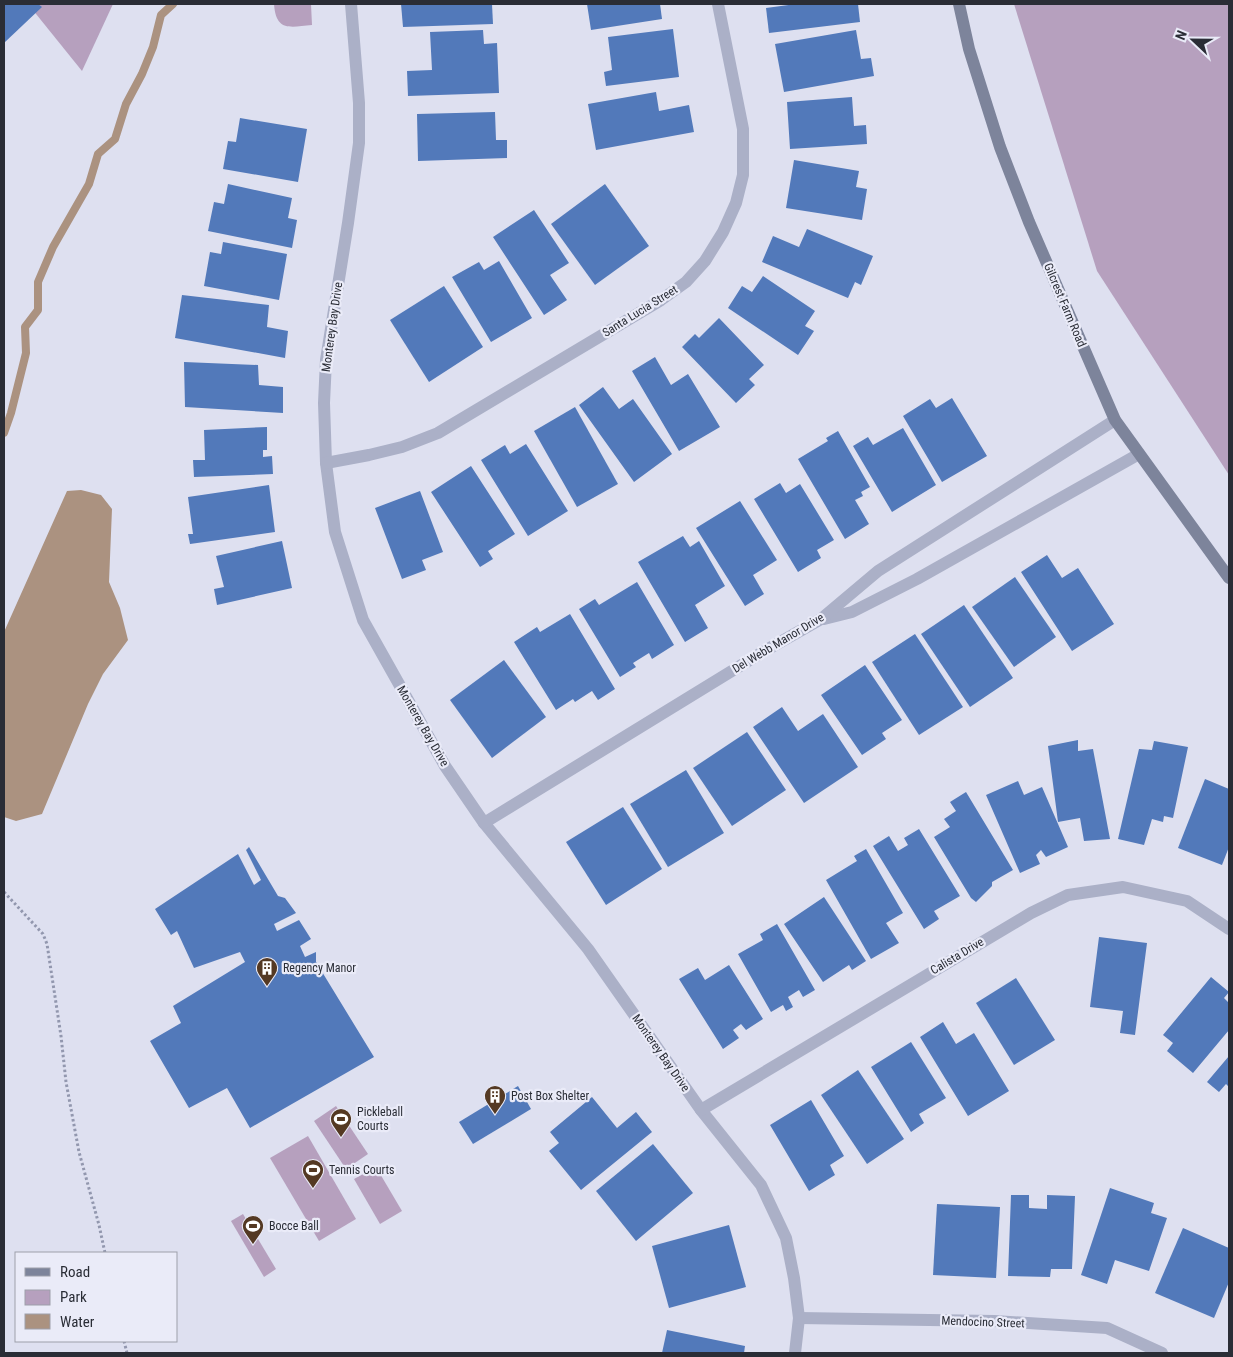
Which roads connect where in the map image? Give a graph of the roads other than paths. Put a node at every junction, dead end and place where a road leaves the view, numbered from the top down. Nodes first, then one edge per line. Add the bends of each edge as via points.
1 (351, 4) edge
2 (718, 4) edge
3 (959, 4) edge
4 (1115, 420) junction
5 (1139, 454) junction
6 (326, 463) junction
7 (1229, 578) edge
8 (821, 619) junction
9 (484, 823) junction
10 (1229, 929) edge
11 (702, 1110) junction
12 (799, 1318) junction
13 (795, 1353) edge
14 (1162, 1353) edge

1 - 6 street, Monterey Bay Drive via 359,143 326,360
2 - 6 street, Santa Lucia Street via 743,129 743,168 736,203 706,261 686,282 661,300 438,433 402,447
3 - 4 main road, Gilcrest Farm Road via 969,49 1000,147
4 - 5 main road, Gilcrest Farm Road
4 - 8 street, Del Webb Manor Drive via 878,571
5 - 7 main road, Gilcrest Farm Road
5 - 8 street via 917,579 852,612
6 - 9 street, Monterey Bay Drive via 335,532 363,620 445,766
8 - 9 street, Del Webb Manor Drive
9 - 11 street, Monterey Bay Drive via 588,950
10 - 11 street, Calista Drive via 1187,901 1123,887 1068,895 1031,912
11 - 12 street, Monterey Bay Drive via 761,1185 786,1238
12 - 13 street, Monterey Bay Drive
12 - 14 street, Mendocino Street via 1107,1328

